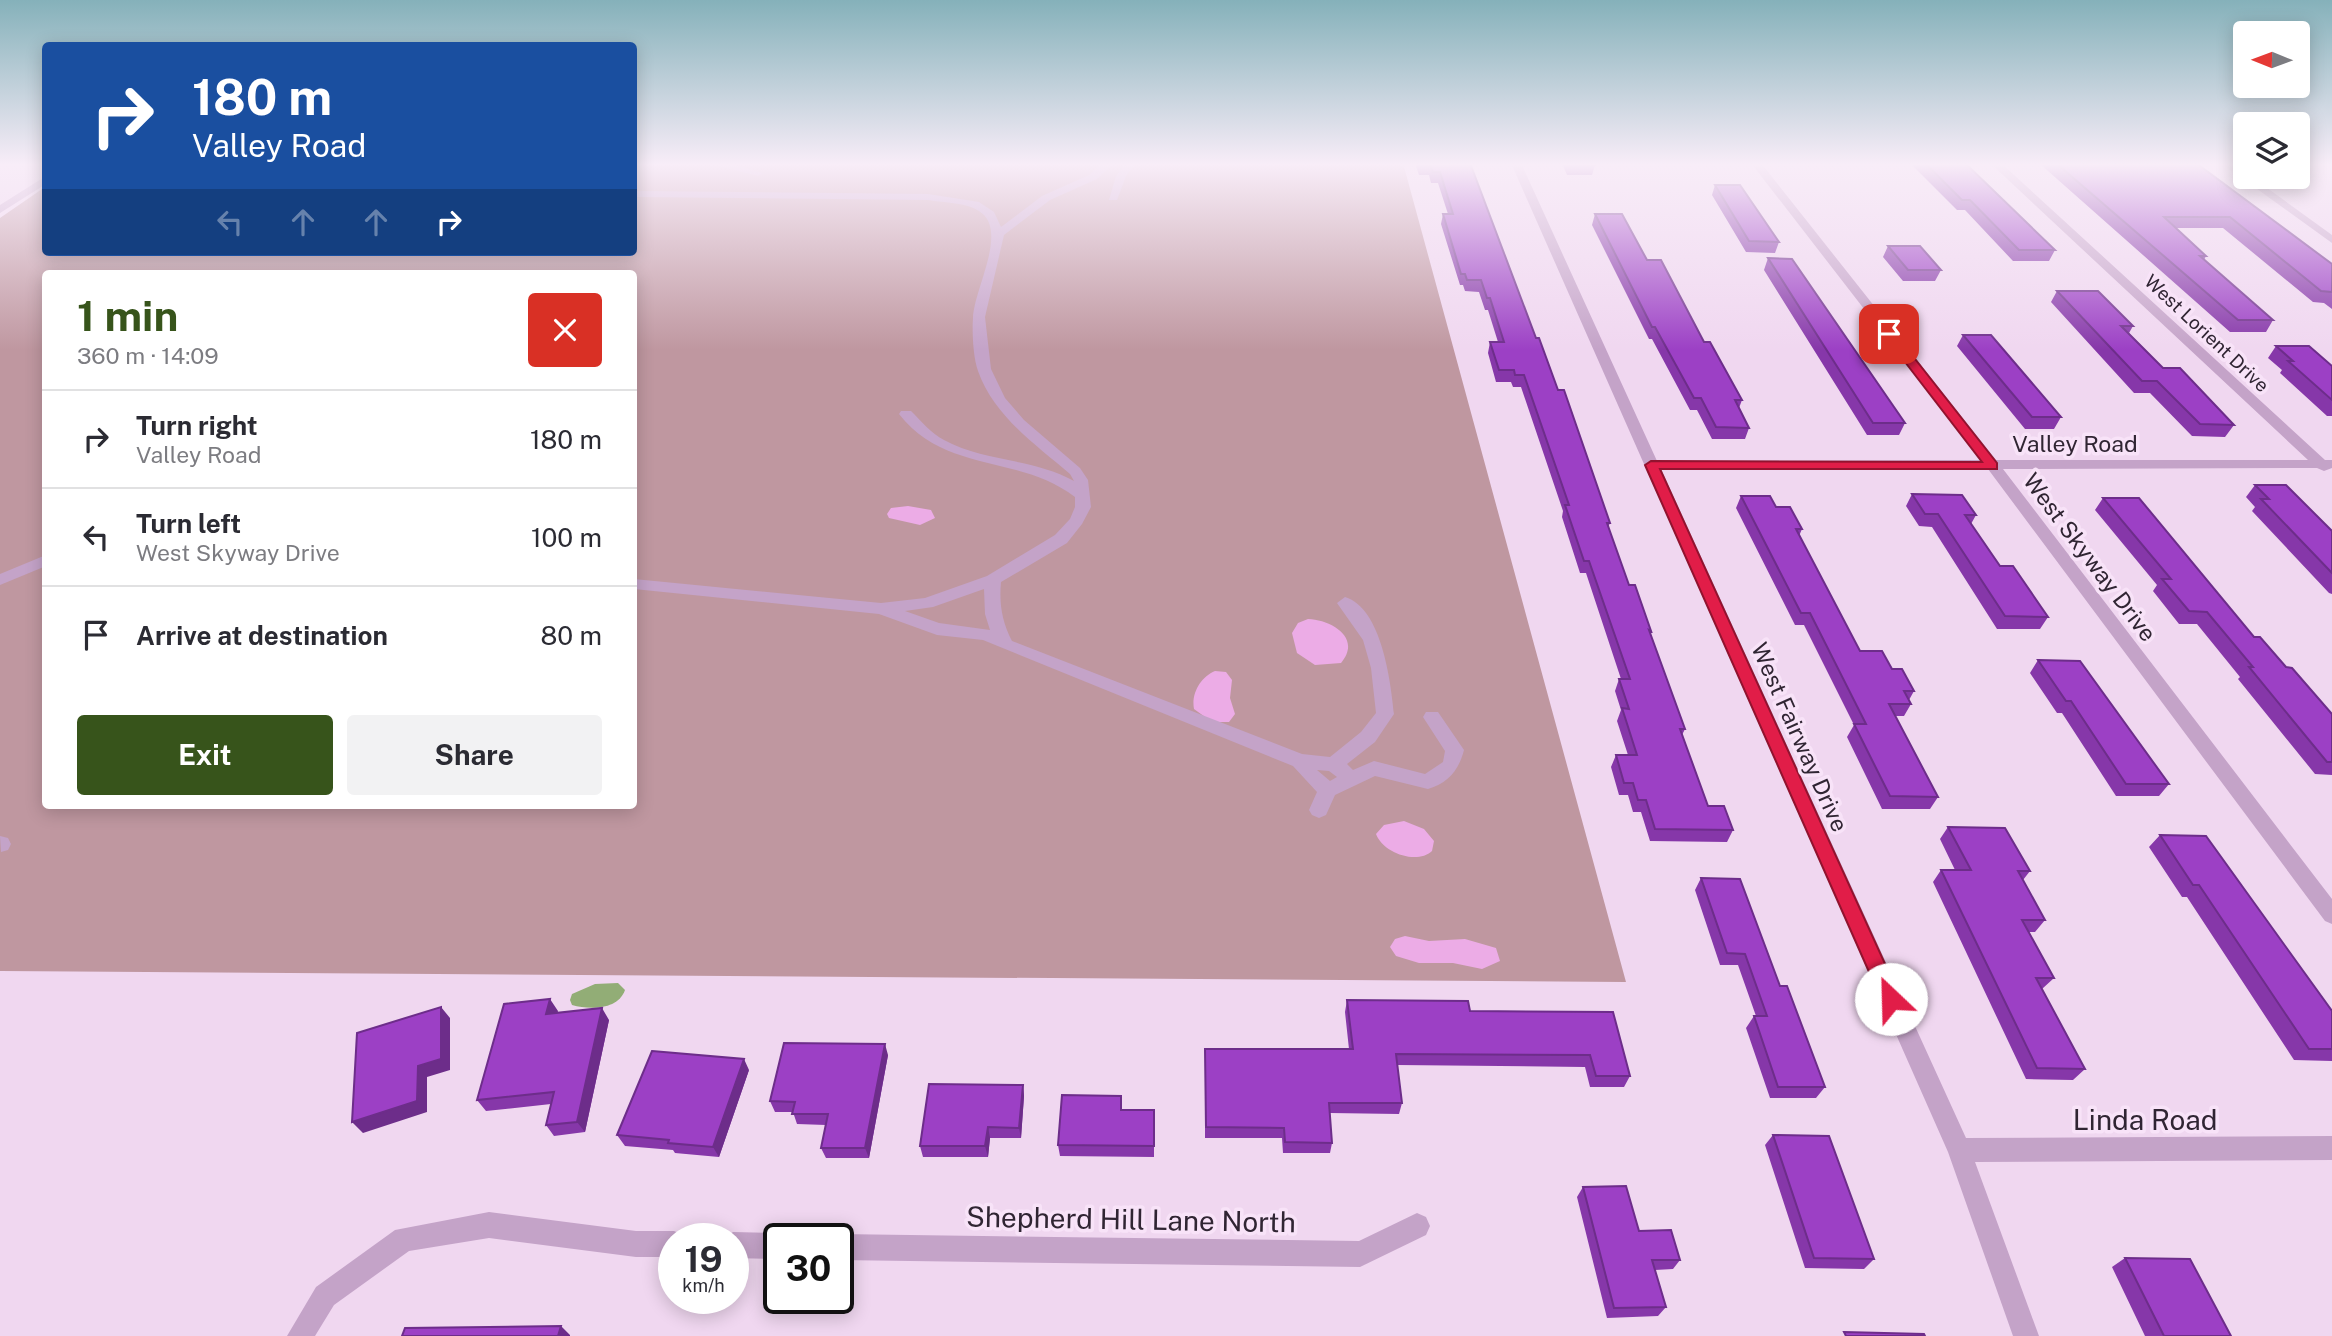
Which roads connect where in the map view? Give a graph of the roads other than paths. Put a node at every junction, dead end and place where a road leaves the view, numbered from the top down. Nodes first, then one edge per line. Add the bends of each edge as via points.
1 (995, 225) edge
2 (1010, 225) edge
3 (1544, 225) edge
4 (1805, 225) edge
5 (2063, 225) edge
6 (2312, 225) edge
7 (999, 234) junction
8 (2332, 240) edge
9 (906, 414) dead end
10 (1651, 465) junction
11 (1993, 466) junction
12 (2328, 468) edge
13 (1082, 495) junction
14 (42, 563) edge
15 (0, 580) edge
16 (993, 580) junction
17 (637, 584) edge
18 (1345, 603) dead end
19 (881, 609) junction
20 (1006, 645) junction
21 (1432, 717) dead end
22 (1300, 761) junction
23 (1334, 764) junction
24 (1351, 779) junction
25 (1328, 790) junction
26 (1319, 810) dead end
27 (2332, 915) edge
28 (2332, 1148) edge
29 (1959, 1150) junction
30 (1417, 1226) dead end
31 (658, 1244) edge
32 (854, 1247) edge
33 (300, 1336) edge
34 (2026, 1336) edge

1 - 7 street
2 - 7 street
3 - 10 street, West Fairway Drive
4 - 11 street, West Skyway Drive
5 - 12 street, West Lorient Drive
6 - 8 street
7 - 13 street via 979,317 984,369 999,399 1019,423 1075,471
9 - 13 street via 942,444 984,459 1054,474
10 - 11 street, Valley Road
10 - 29 street, West Fairway Drive
11 - 12 street, Valley Road
11 - 27 street, West Skyway Drive
13 - 16 street via 1080,514 1060,540
14 - 15 street
16 - 19 street via 927,603
16 - 20 street via 990,607
17 - 19 street
18 - 23 street via 1362,618 1377,649 1385,714 1368,737
19 - 20 street via 937,629 986,635
20 - 22 street
21 - 24 street via 1455,750 1451,766 1428,782 1374,768
22 - 23 street
22 - 25 street
23 - 24 street
24 - 25 street
25 - 26 street
28 - 29 street, Linda Road
29 - 34 street, West Fairway Drive
30 - 32 street, Shepherd Hill Lane North via 1360,1254
31 - 33 street via 489,1225 404,1239 325,1296

